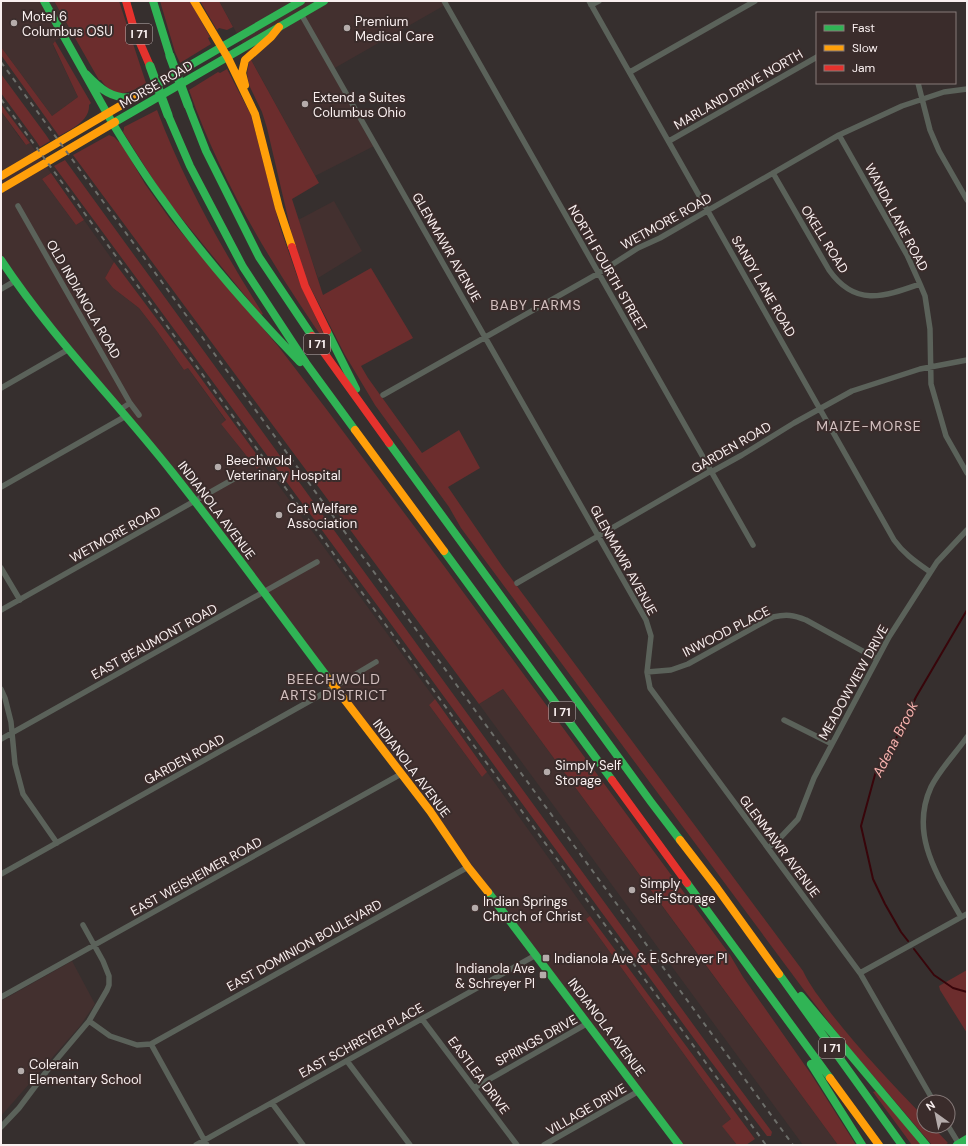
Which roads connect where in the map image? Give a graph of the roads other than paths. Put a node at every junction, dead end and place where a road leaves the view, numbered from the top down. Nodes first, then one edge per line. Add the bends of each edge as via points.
1 (44, 1) edge
2 (126, 1) edge
3 (131, 1) edge
4 (153, 1) edge
5 (194, 1) edge
6 (302, 1) edge
7 (311, 1) edge
8 (324, 1) edge
9 (444, 1) edge
10 (599, 1) edge
11 (755, 1) edge
12 (590, 3) edge
13 (301, 14) junction
14 (279, 27) junction
15 (221, 48) junction
16 (228, 58) junction
17 (816, 58) edge
18 (150, 66) junction
19 (630, 72) junction
20 (86, 74) junction
21 (918, 84) edge
22 (967, 89) edge
23 (245, 93) junction
24 (143, 94) junction
25 (922, 99) junction
26 (107, 114) junction
27 (113, 124) junction
28 (839, 135) junction
29 (669, 141) junction
30 (773, 173) junction
31 (1, 176) edge
32 (1, 189) edge
33 (967, 200) edge
34 (18, 206) dead end
35 (708, 210) junction
36 (1, 260) edge
37 (599, 273) junction
38 (15, 281) junction
39 (920, 284) junction
40 (1, 289) edge
41 (485, 337) junction
42 (69, 349) junction
43 (967, 360) edge
44 (931, 367) junction
45 (1, 388) edge
46 (324, 388) junction
47 (383, 395) dead end
48 (130, 402) junction
49 (820, 408) junction
50 (123, 413) junction
51 (139, 415) dead end
52 (378, 429) junction
53 (711, 472) junction
54 (967, 473) edge
55 (239, 476) dead end
56 (1, 487) edge
57 (195, 501) junction
58 (967, 530) edge
59 (598, 536) junction
60 (753, 545) dead end
61 (317, 562) dead end
62 (1, 568) edge
63 (930, 572) junction
64 (517, 583) dead end
65 (263, 592) junction
66 (20, 600) junction
67 (1, 610) edge
68 (877, 659) junction
69 (376, 662) dead end
70 (648, 672) junction
71 (334, 687) junction
72 (1, 689) edge
73 (784, 720) dead end
74 (12, 733) junction
75 (967, 737) edge
76 (1, 739) edge
77 (832, 744) junction
78 (401, 774) junction
79 (56, 843) junction
80 (768, 848) junction
81 (468, 867) junction
82 (1, 874) edge
83 (967, 914) edge
84 (961, 917) junction
85 (83, 925) dead end
86 (95, 945) junction
87 (762, 951) junction
88 (536, 955) junction
89 (860, 973) junction
90 (760, 983) junction
91 (1, 997) edge
92 (422, 1019) junction
93 (89, 1021) junction
94 (588, 1024) junction
95 (150, 1044) junction
96 (347, 1061) junction
97 (474, 1088) junction
98 (639, 1091) junction
99 (929, 1094) edge
100 (272, 1103) junction
101 (1, 1127) edge
102 (954, 1134) edge
103 (205, 1143) edge
104 (961, 1143) edge
105 (196, 1145) edge
106 (303, 1145) edge
107 (410, 1145) edge
108 (517, 1145) edge
109 (544, 1145) edge
110 (679, 1145) edge
111 (862, 1145) edge
112 (879, 1145) edge
113 (902, 1145) edge
114 (926, 1145) edge

1 - 20 main road
2 - 18 main road via 134,29
3 - 18 main road, I 71
4 - 52 main road, I 71, bridge via 170,56 206,151 259,257 325,356
5 - 15 main road
6 - 15 main road, MORSE ROAD
7 - 13 main road via 302,8
8 - 13 main road, MORSE ROAD
9 - 37 street, NORTH FOURTH STREET
10 - 12 street
11 - 19 street
12 - 19 street, SANDY LANE ROAD
13 - 14 main road, MORSE ROAD
13 - 41 street, GLENMAWR AVENUE
14 - 16 main road, MORSE ROAD
14 - 23 main road via 245,60 242,73
15 - 16 main road
15 - 24 main road, MORSE ROAD
16 - 23 main road
16 - 27 main road, MORSE ROAD
17 - 29 street, MARLAND DRIVE NORTH
18 - 46 main road, I 71, bridge via 190,166 243,267
19 - 29 street, SANDY LANE ROAD
20 - 24 main road via 97,86 112,96 126,98
20 - 26 main road
21 - 25 street
22 - 25 street, WETMORE ROAD via 944,92
23 - 52 main road via 255,114 280,208 305,286
24 - 26 main road, MORSE ROAD
25 - 28 street, WETMORE ROAD
25 - 33 street via 930,130 939,151
26 - 27 main road
26 - 31 main road, MORSE ROAD
27 - 32 main road, MORSE ROAD
27 - 46 main road via 146,176 191,237 269,330
28 - 30 street, WETMORE ROAD
28 - 39 street, WANDA LANE ROAD via 907,255
29 - 35 street, SANDY LANE ROAD
30 - 35 street, WETMORE ROAD
30 - 39 street, OKELL ROAD via 829,270 845,288 855,293 880,296
34 - 48 street, OLD INDIANOLA ROAD
35 - 37 street, WETMORE ROAD via 638,248
35 - 49 street, SANDY LANE ROAD
36 - 38 main road, INDIANOLA AVENUE
37 - 41 street, WETMORE ROAD
37 - 53 street, NORTH FOURTH STREET
38 - 40 street
38 - 42 main road, INDIANOLA AVENUE
39 - 44 street, WANDA LANE ROAD via 925,296 930,329
41 - 47 street, WETMORE ROAD
41 - 59 street, GLENMAWR AVENUE
42 - 45 street
42 - 50 main road, INDIANOLA AVENUE
43 - 44 street, GARDEN ROAD
44 - 49 street, GARDEN ROAD via 852,391
44 - 54 street, WANDA LANE ROAD via 931,384 946,436
46 - 90 main road, I 71
48 - 50 street
48 - 51 street, OLD INDIANOLA ROAD
49 - 53 street, GARDEN ROAD
49 - 63 street, SANDY LANE ROAD via 900,548
50 - 56 street
50 - 57 main road, INDIANOLA AVENUE
52 - 87 main road, I 71
53 - 59 street, GARDEN ROAD
53 - 60 street, NORTH FOURTH STREET
55 - 57 street, WETMORE ROAD
57 - 65 main road, INDIANOLA AVENUE
57 - 66 street, WETMORE ROAD
58 - 63 street, MEADOWVIEW DRIVE
59 - 64 street, GARDEN ROAD
59 - 70 street, GLENMAWR AVENUE via 646,620 650,636
61 - 65 street, EAST BEAUMONT ROAD
62 - 66 street
63 - 68 street, MEADOWVIEW DRIVE
65 - 71 main road, INDIANOLA AVENUE
65 - 74 street, EAST BEAUMONT ROAD
66 - 67 street, WETMORE ROAD
68 - 70 street, INWOOD PLACE via 806,620 785,614 688,664 671,670
68 - 77 street, MEADOWVIEW DRIVE
69 - 71 street, GARDEN ROAD
70 - 80 street, GLENMAWR AVENUE via 650,688
71 - 78 main road, INDIANOLA AVENUE
71 - 79 street, GARDEN ROAD
72 - 74 street
73 - 77 street
74 - 76 street, EAST BEAUMONT ROAD
74 - 79 street via 15,764 23,794
75 - 84 street via 932,786 924,817 928,854
77 - 80 street, MEADOWVIEW DRIVE via 814,778 798,819
78 - 81 main road, INDIANOLA AVENUE
78 - 86 street, EAST WEISHEIMER ROAD
79 - 82 street, GARDEN ROAD
80 - 89 street, GLENMAWR AVENUE
81 - 88 main road, INDIANOLA AVENUE
81 - 95 street, EAST DOMINION BOULEVARD
83 - 84 street
84 - 89 street
85 - 86 street
86 - 91 street, EAST WEISHEIMER ROAD
86 - 93 street via 109,976 109,982
87 - 113 main road, I 71
87 - 114 main road
88 - 92 street, EAST SCHREYER PLACE
88 - 94 main road, INDIANOLA AVENUE
89 - 99 street, GLENMAWR AVENUE
90 - 111 main road
90 - 112 main road, I 71
92 - 96 street, EAST SCHREYER PLACE
92 - 97 street, EASTLEA DRIVE
93 - 95 street via 110,1036 137,1045
93 - 101 street
94 - 97 street, SPRINGS DRIVE
94 - 98 main road, INDIANOLA AVENUE
95 - 103 street
96 - 100 street, EAST SCHREYER PLACE
96 - 107 street
97 - 108 street, EASTLEA DRIVE
98 - 109 street, VILLAGE DRIVE
98 - 110 main road, INDIANOLA AVENUE
100 - 103 street, EAST SCHREYER PLACE
100 - 106 street
102 - 104 street
103 - 105 street, EAST SCHREYER PLACE

